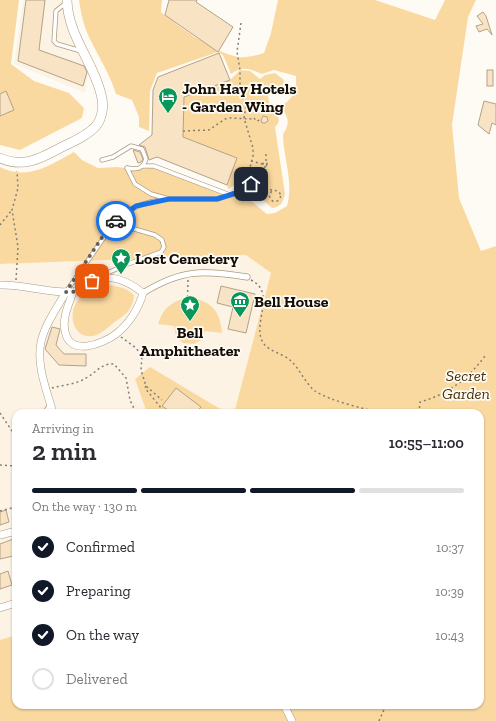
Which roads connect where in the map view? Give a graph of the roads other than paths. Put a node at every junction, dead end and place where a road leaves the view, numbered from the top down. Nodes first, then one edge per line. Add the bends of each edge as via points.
1 (67, 1) edge
2 (82, 52) junction
3 (0, 158) edge
4 (102, 160) dead end
5 (144, 165) junction
6 (251, 184) road end
7 (230, 195) junction
8 (169, 199) junction
9 (114, 223) junction
10 (99, 277) junction
11 (246, 278) road end
12 (0, 285) edge
13 (69, 292) junction
14 (143, 293) junction
15 (50, 404) junction
16 (47, 409) edge
17 (52, 409) edge
18 (12, 532) edge
19 (0, 535) edge
20 (12, 604) edge
21 (0, 608) edge
22 (286, 709) edge
23 (292, 721) edge

1 - 2 street via 70,24
1 - 2 lane via 56,11 54,41
2 - 3 street via 101,93 102,113 96,125 84,135 48,155 26,163
4 - 5 lane via 135,146 144,152
5 - 7 lane via 154,166
5 - 8 lane via 137,169 127,168 136,184 151,194
6 - 7 lane
7 - 8 lane via 217,199
8 - 9 lane via 136,206
9 - 10 lane via 160,238 163,250
9 - 13 lane
10 - 13 street
10 - 14 street via 124,281
11 - 14 street via 221,273 188,274 163,280
12 - 13 street
13 - 14 street via 65,332 72,342 84,346 92,346 117,334 134,313
13 - 15 street via 50,321 41,343 40,363
15 - 16 lane
15 - 17 street
18 - 19 street
20 - 21 street
22 - 23 street

